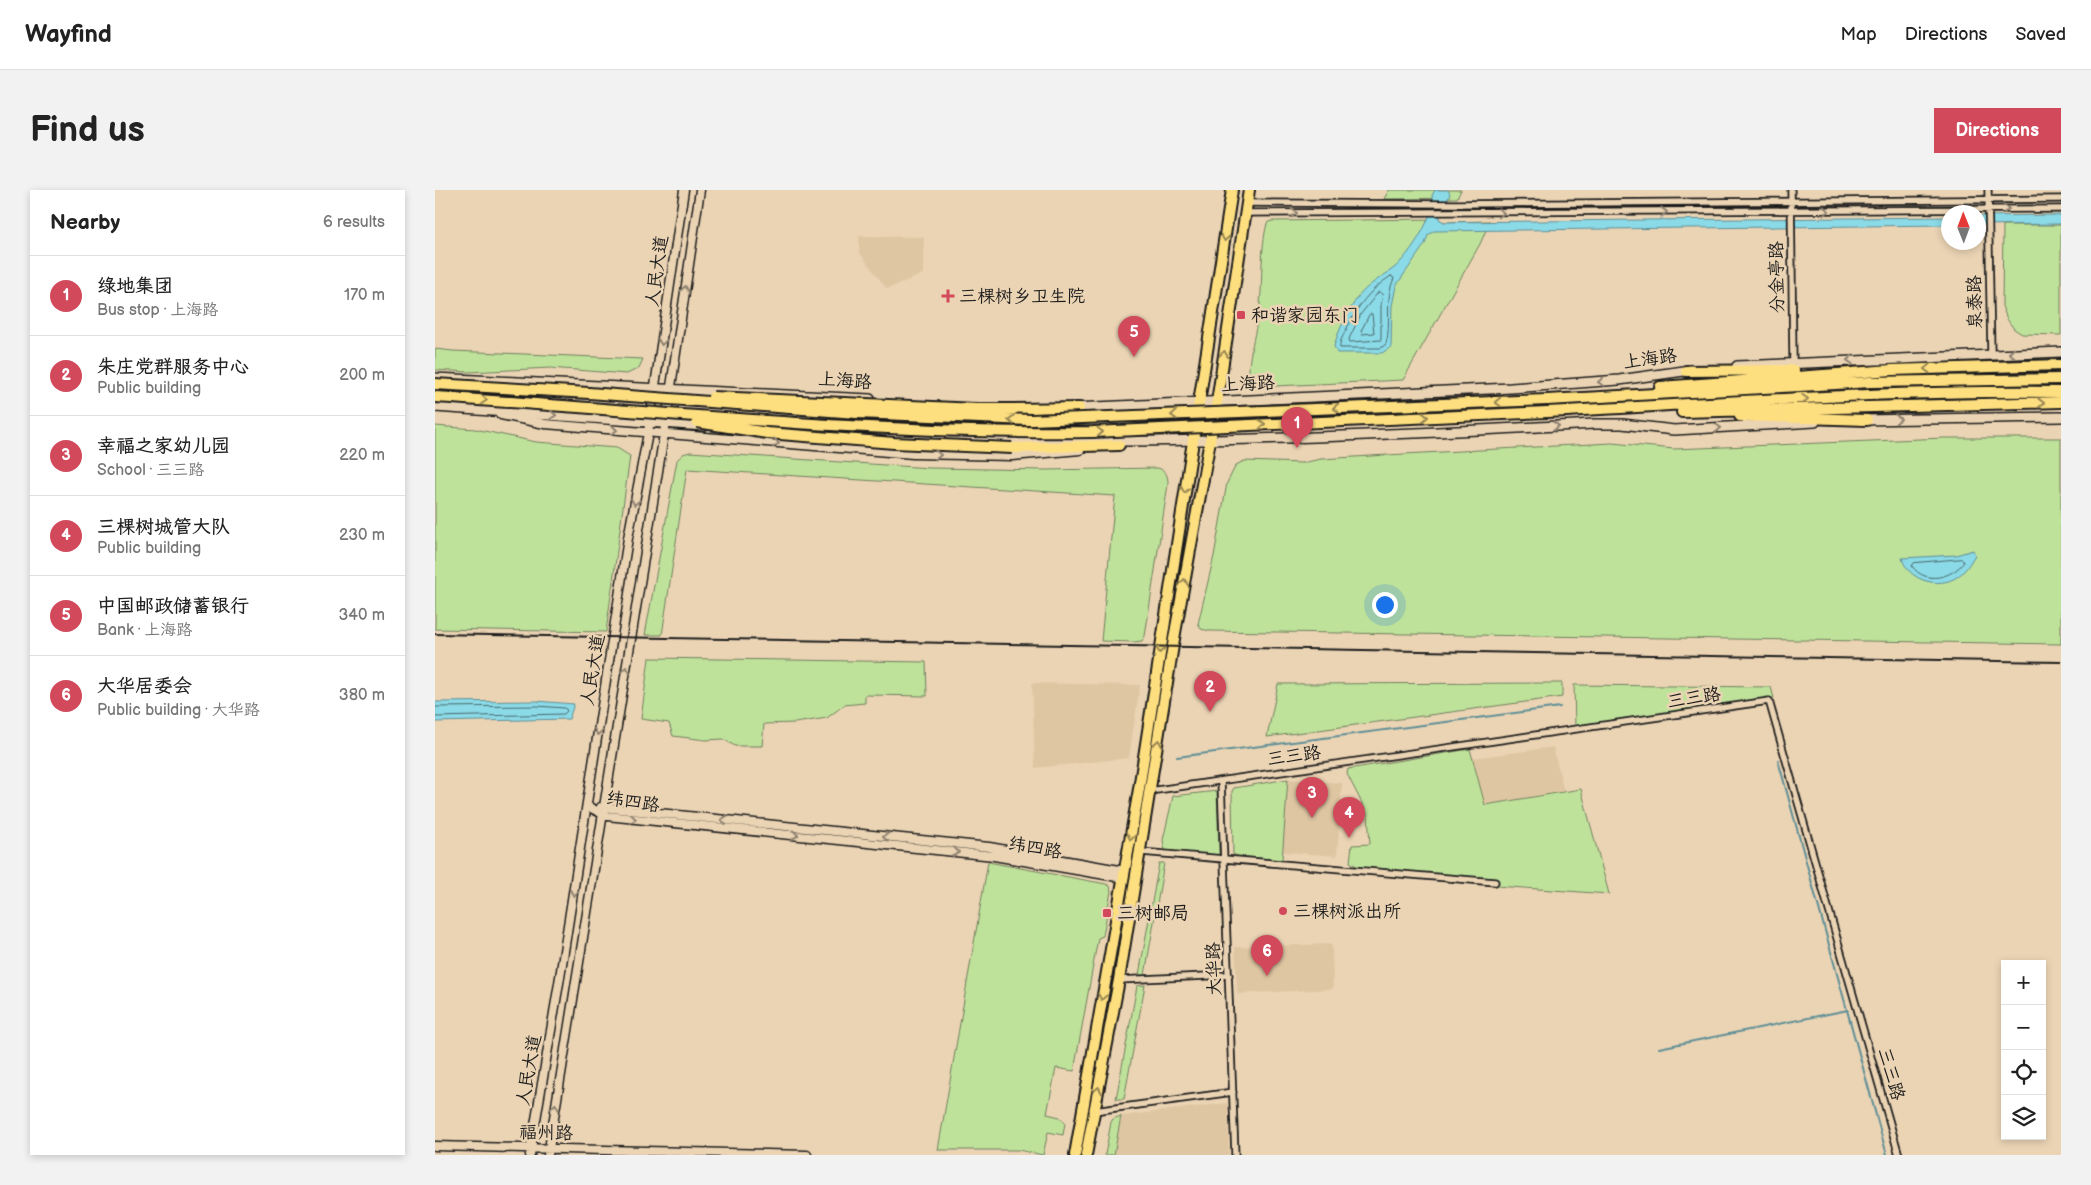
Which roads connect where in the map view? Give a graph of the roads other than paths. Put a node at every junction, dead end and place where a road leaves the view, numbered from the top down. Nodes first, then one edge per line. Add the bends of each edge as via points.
1 (684, 190) edge
2 (700, 190) edge
3 (1232, 190) edge
4 (1249, 190) edge
5 (1791, 190) edge
6 (1988, 190) edge
7 (1988, 199) junction
8 (2061, 199) edge
9 (1791, 201) junction
10 (1246, 208) junction
11 (1989, 209) junction
12 (2061, 209) edge
13 (1791, 211) junction
14 (2061, 352) edge
15 (1991, 354) junction
16 (1793, 363) junction
17 (2061, 366) edge
18 (1893, 370) junction
19 (1686, 371) junction
20 (435, 378) edge
21 (2061, 378) edge
22 (435, 384) edge
23 (655, 388) junction
24 (669, 389) junction
25 (2061, 392) edge
26 (589, 393) junction
27 (435, 397) edge
28 (1599, 397) junction
29 (1217, 402) junction
30 (2061, 402) edge
31 (1198, 403) junction
32 (545, 404) junction
33 (435, 407) edge
34 (1079, 408) junction
35 (1605, 409) junction
36 (480, 410) junction
37 (1682, 412) junction
38 (2061, 416) edge
39 (1867, 420) junction
40 (650, 422) junction
41 (665, 423) junction
42 (649, 433) junction
43 (664, 434) junction
44 (1210, 441) junction
45 (1181, 442) junction
46 (1193, 442) junction
47 (1119, 445) junction
48 (1221, 782) junction
49 (1157, 790) dead end
50 (587, 806) junction
51 (604, 812) junction
52 (1141, 852) junction
53 (1225, 859) junction
54 (1124, 874) junction
55 (1495, 882) dead end
56 (1229, 975) junction
57 (1119, 980) junction
58 (1233, 1092) junction
59 (1095, 1111) junction
60 (1082, 1112) junction
61 (435, 1146) edge
62 (531, 1151) edge
63 (548, 1151) edge
64 (807, 1155) edge
65 (1075, 1155) edge
66 (1086, 1155) edge
67 (1235, 1155) edge
68 (1899, 1155) edge

1 -> 23 street, 人民大道
24 -> 2 street, 人民大道
3 -> 31 highway
4 - 10 highway
5 - 9 street, 分金亭路
6 - 7 street, 泉泰路
7 - 8 street
7 - 9 street
7 - 11 street, 泉泰路
9 - 10 street
9 - 13 street, 分金亭路
10 -> 13 street via 1426,213
29 -> 10 highway
11 -> 12 street
13 -> 11 street
11 - 15 street, 泉泰路
13 - 16 street, 分金亭路
14 -> 15 main road, 上海路
15 -> 16 main road, 上海路
16 - 19 main road, 上海路
17 -> 18 highway
18 - 19 highway
18 - 28 highway via 1684,384
19 -> 29 main road, 上海路 via 1557,385
20 - 23 main road, 上海路
21 - 28 highway, 上海路 via 1871,382
22 - 26 highway, 上海路, bridge
23 - 24 main road, 上海路
23 - 40 street, 人民大道
24 - 34 main road, 上海路
24 - 41 street, 人民大道
35 -> 25 highway via 1892,395
28 -> 26 highway, 上海路, bridge via 1031,420 767,408
26 - 34 highway, bridge via 977,409
27 -> 32 highway, bridge
29 - 31 main road, 上海路
29 - 44 highway
37 -> 30 highway
31 - 34 main road, 上海路
31 - 46 highway
32 -> 35 highway, bridge via 807,424 1033,433
32 - 47 highway, bridge via 614,416 700,422 767,433 913,444 1012,448
33 - 36 main road
35 - 37 highway via 1626,413
36 -> 40 main road
36 -> 42 street via 545,424
37 - 39 highway
39 -> 38 main road
44 -> 39 main road via 1594,424 1674,430
40 - 41 main road
40 - 42 street, 人民大道
41 - 43 street, 人民大道
41 - 45 main road via 918,439
42 - 43 street
42 -> 50 street, 人民大道 via 628,538
43 -> 47 street via 913,454 1012,456
51 -> 43 street, 人民大道
44 - 46 main road
52 -> 44 highway
45 - 46 main road
45 - 47 street
46 -> 54 highway
48 - 49 street, 三三路
48 - 53 street, 大华路
48 - 68 street, 三三路 via 1769,701
50 - 51 street, 纬四路
50 -> 62 street, 人民大道
51 - 54 street, 纬四路 via 989,847
63 -> 51 street, 人民大道
52 - 53 street
52 - 57 highway
53 - 55 street
53 - 56 street, 大华路
54 -> 60 highway
56 - 57 street
56 - 58 street, 大华路
59 -> 57 highway
58 - 59 street
58 - 67 street, 大华路
59 - 60 street
59 - 66 highway
60 - 65 highway
61 - 62 street, 福州路
62 - 63 street, 福州路
63 - 64 street, 福州路

